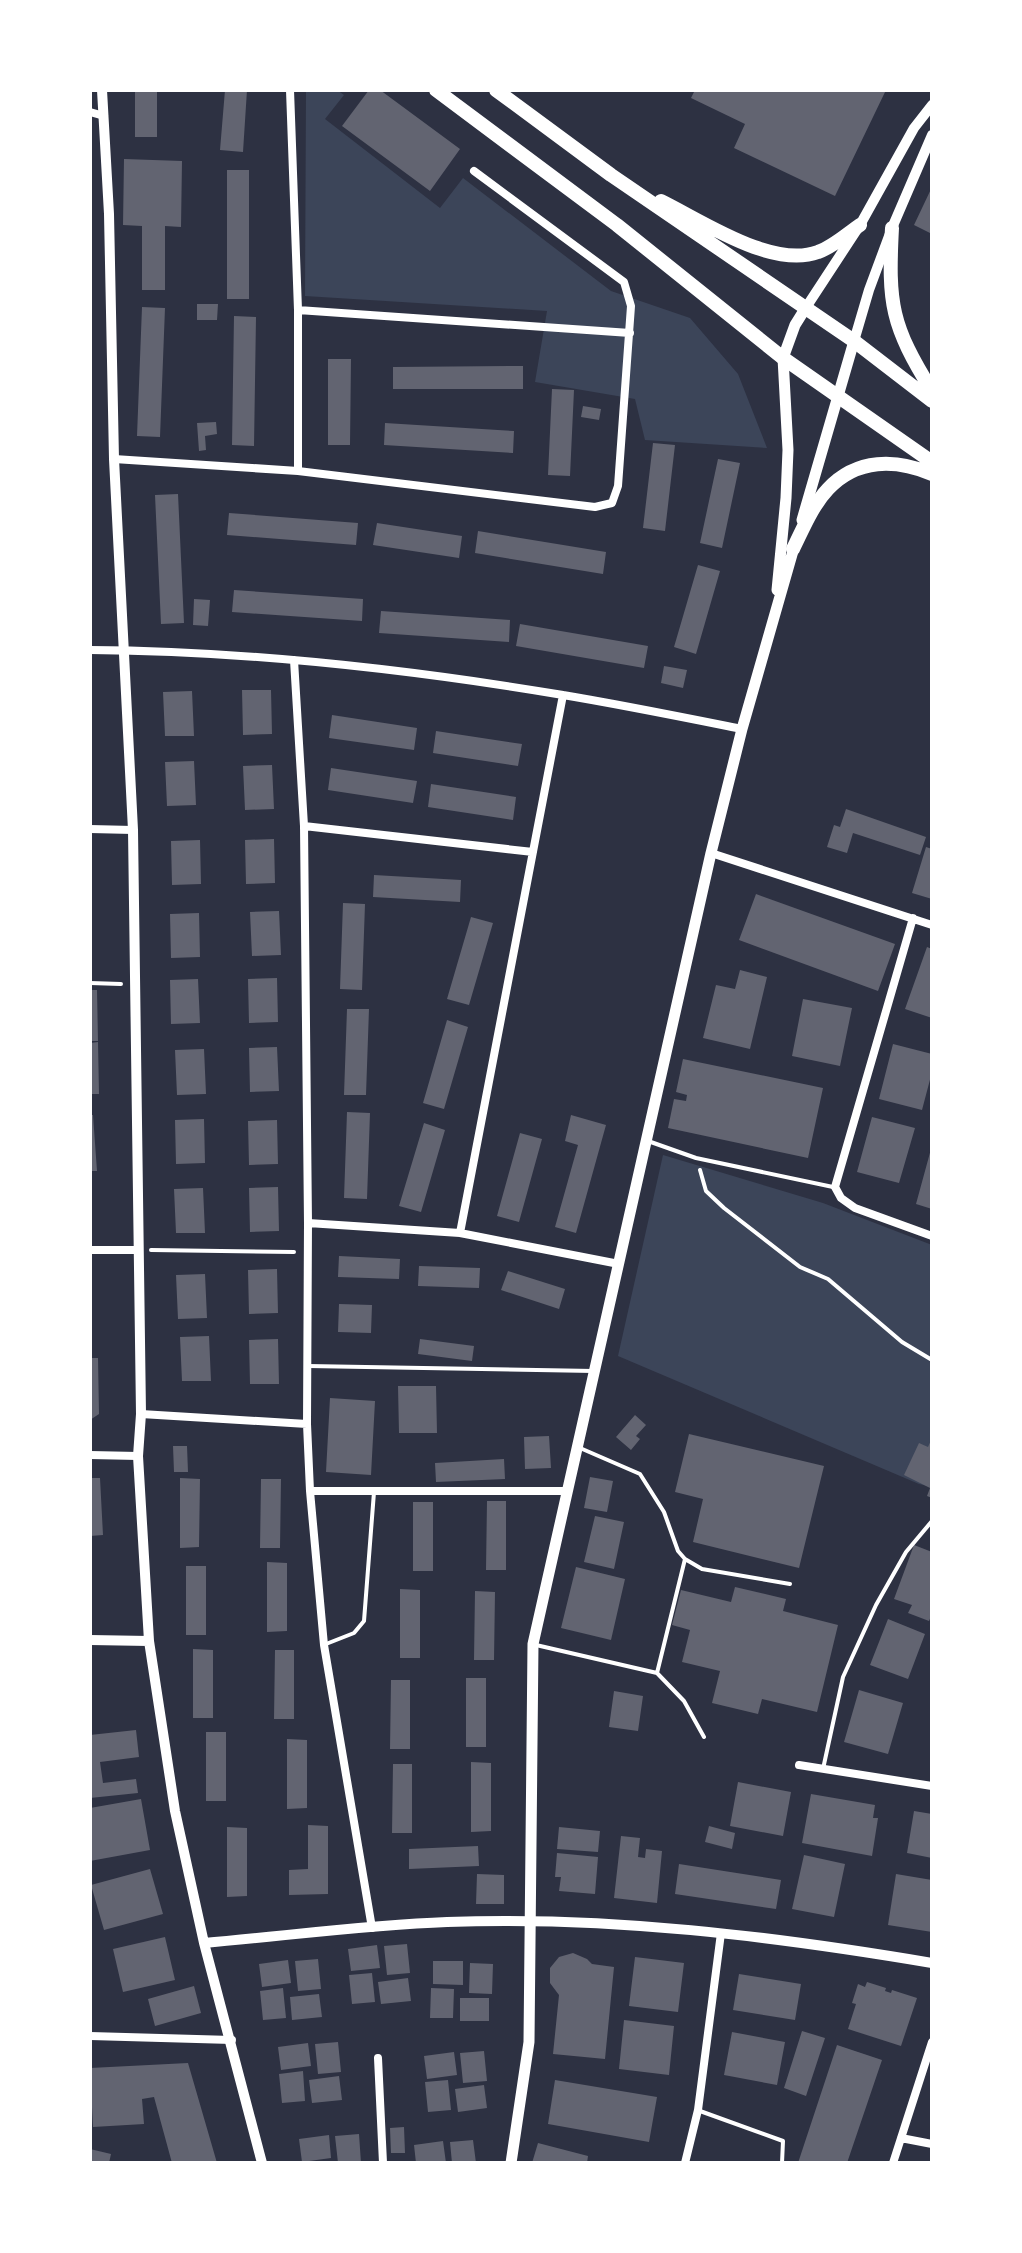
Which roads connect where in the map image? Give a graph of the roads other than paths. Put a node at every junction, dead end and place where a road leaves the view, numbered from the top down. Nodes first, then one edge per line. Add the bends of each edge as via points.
1 (102, 90) edge
2 (290, 90) edge
3 (436, 90) edge
4 (496, 90) edge
5 (932, 105) edge
6 (90, 112) edge
7 (104, 116) junction
8 (932, 135) edge
9 (474, 171) dead end
10 (611, 175) junction
11 (860, 225) junction
12 (892, 228) junction
13 (805, 309) junction
14 (298, 310) junction
15 (630, 333) junction
16 (854, 341) junction
17 (783, 358) junction
18 (932, 391) edge
19 (837, 396) junction
20 (932, 401) edge
21 (114, 459) junction
22 (932, 462) edge
23 (298, 471) junction
24 (932, 474) edge
25 (793, 549) junction
26 (774, 622) junction
27 (90, 650) edge
28 (125, 650) junction
29 (294, 660) junction
30 (563, 695) junction
31 (742, 729) junction
32 (304, 826) junction
33 (90, 829) edge
34 (133, 830) junction
35 (533, 852) junction
36 (711, 853) junction
37 (913, 918) junction
38 (932, 925) edge
39 (646, 1141) junction
40 (835, 1187) junction
41 (308, 1223) junction
42 (460, 1233) junction
43 (932, 1236) edge
44 (90, 1250) edge
45 (139, 1250) junction
46 (619, 1264) junction
47 (308, 1366) junction
48 (596, 1371) junction
49 (141, 1414) junction
50 (307, 1424) junction
51 (578, 1447) junction
52 (90, 1455) edge
53 (138, 1456) junction
54 (310, 1491) junction
55 (374, 1491) junction
56 (568, 1491) junction
57 (932, 1521) edge
58 (685, 1559) junction
59 (790, 1584) dead end
60 (90, 1640) edge
61 (149, 1641) junction
62 (533, 1644) junction
63 (324, 1645) junction
64 (657, 1673) junction
65 (704, 1737) dead end
66 (799, 1765) dead end
67 (823, 1769) junction
68 (932, 1786) edge
69 (530, 1922) junction
70 (372, 1928) junction
71 (721, 1933) junction
72 (204, 1943) junction
73 (932, 1963) edge
74 (90, 2036) edge
75 (232, 2040) junction
76 (932, 2042) edge
77 (378, 2058) dead end
78 (698, 2110) junction
79 (901, 2138) junction
80 (932, 2144) edge
81 (262, 2163) edge
82 (383, 2163) edge
83 (511, 2163) edge
84 (685, 2163) edge
85 (782, 2163) edge
86 (893, 2163) edge

1 - 7 street
2 - 14 street
3 - 17 highway
4 - 10 highway
5 - 11 street
6 - 7 street
7 - 21 street
8 - 12 street
9 - 15 street via 624,282 631,306
10 - 11 highway via 752,246 779,254 818,252
10 - 13 highway
11 - 13 street
12 - 16 street
12 - 18 highway via 891,303 898,329
13 - 16 highway
13 - 17 main road
14 - 15 street
14 - 23 street
15 - 23 street via 618,486 612,503 595,507
16 - 19 main road
16 - 20 highway
17 - 19 highway
17 - 26 main road via 788,450
19 - 22 highway
19 - 25 main road
21 - 23 street
21 - 28 street
24 - 25 highway via 899,463 847,474 813,509
25 - 26 main road
26 - 31 main road
27 - 28 street
28 - 29 street
28 - 34 street
29 - 30 street
29 - 32 street
30 - 31 street
30 - 35 street
31 - 36 main road
32 - 35 street
32 - 41 street
33 - 34 street
34 - 45 street
35 - 42 street
36 - 37 street
36 - 39 main road
37 - 38 street
37 - 40 street
39 - 40 lane via 696,1158
39 - 46 main road
40 - 43 street via 855,1208
41 - 42 street
41 - 47 street
42 - 46 street
44 - 45 street
45 - 49 street
46 - 48 main road
47 - 48 lane
47 - 50 street
48 - 51 main road
49 - 50 street
49 - 53 street
50 - 54 street
51 - 56 main road
51 - 58 lane via 640,1474
52 - 53 street
53 - 61 street
54 - 55 street
54 - 63 street
55 - 56 street
55 - 63 lane via 364,1621 354,1633
56 - 62 main road
57 - 67 lane via 906,1552 843,1677
58 - 59 lane via 702,1569
58 - 64 lane
60 - 61 street
61 - 72 street via 175,1811
62 - 64 lane
62 - 69 main road
63 - 70 street
64 - 65 lane via 684,1701
66 - 67 street
67 - 68 street
69 - 70 street
69 - 71 street
69 - 83 main road via 529,2042
70 - 72 street
71 - 73 street
71 - 78 street
72 - 75 street
74 - 75 street
75 - 81 street
76 - 79 street
77 - 82 street
78 - 84 street
78 - 85 lane via 783,2141
79 - 80 street
79 - 86 street

